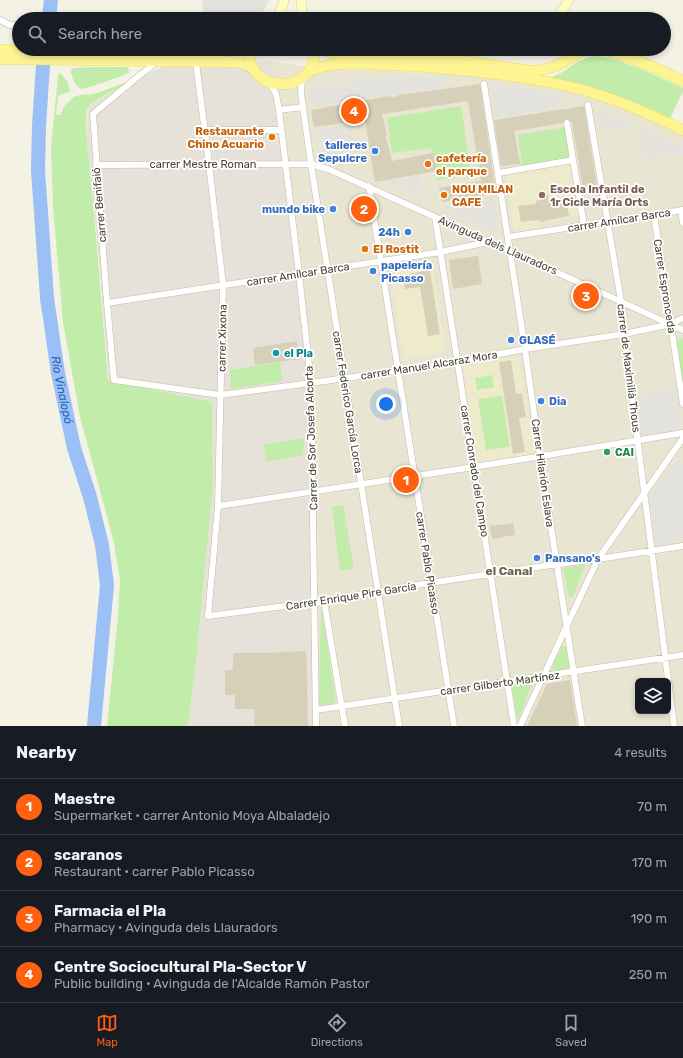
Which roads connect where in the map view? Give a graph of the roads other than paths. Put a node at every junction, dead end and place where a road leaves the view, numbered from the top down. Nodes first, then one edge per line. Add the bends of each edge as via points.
1 (284, 0) edge
2 (300, 0) edge
3 (569, 0) edge
4 (279, 12) edge
5 (302, 12) edge
6 (561, 12) edge
7 (0, 20) edge
8 (12, 25) edge
9 (0, 50) edge
10 (12, 54) edge
11 (12, 54) edge
12 (88, 56) edge
13 (249, 56) edge
14 (314, 56) edge
15 (398, 56) edge
16 (572, 56) edge
17 (626, 56) edge
18 (0, 59) edge
19 (158, 61) junction
20 (196, 62) junction
21 (254, 70) junction
22 (305, 75) junction
23 (683, 81) edge
24 (269, 82) junction
25 (484, 84) dead end
26 (588, 105) dead end
27 (303, 107) junction
28 (279, 110) junction
29 (567, 122) dead end
30 (205, 130) junction
31 (281, 130) junction
32 (683, 130) edge
33 (573, 160) junction
34 (96, 164) junction
35 (209, 164) junction
36 (285, 164) junction
37 (311, 164) junction
38 (498, 173) junction
39 (369, 186) junction
40 (682, 210) edge
41 (654, 215) junction
42 (435, 216) junction
43 (608, 222) junction
44 (683, 223) edge
45 (584, 226) junction
46 (508, 237) junction
47 (488, 242) junction
48 (510, 250) junction
49 (441, 252) junction
50 (380, 262) junction
51 (328, 270) junction
52 (300, 274) junction
53 (223, 285) junction
54 (621, 301) junction
55 (107, 303) junction
56 (683, 318) edge
57 (671, 324) junction
58 (683, 330) edge
59 (624, 334) junction
60 (525, 349) junction
61 (458, 362) junction
62 (398, 370) junction
63 (345, 378) junction
64 (114, 380) joint
65 (311, 383) junction
66 (220, 395) junction
67 (683, 404) edge
68 (683, 433) edge
69 (683, 438) edge
70 (638, 440) junction
71 (540, 456) junction
72 (474, 467) junction
73 (414, 476) junction
74 (361, 484) junction
75 (313, 492) junction
76 (645, 493) junction
77 (218, 506) junction
78 (683, 546) edge
79 (652, 551) junction
80 (598, 559) junction
81 (557, 564) junction
82 (491, 575) junction
83 (432, 583) junction
84 (378, 592) junction
85 (324, 601) junction
86 (315, 602) junction
87 (208, 616) joint
88 (566, 626) junction
89 (683, 656) edge
90 (666, 658) junction
91 (574, 672) junction
92 (543, 676) junction
93 (507, 682) junction
94 (449, 690) junction
95 (395, 698) junction
96 (342, 706) junction
97 (316, 710) junction
98 (316, 726) edge
99 (345, 726) edge
100 (399, 726) edge
101 (454, 726) edge
102 (514, 726) edge
103 (520, 726) edge
104 (582, 726) edge
105 (674, 726) edge

1 - 4 main road
2 - 5 main road
3 - 6 main road
7 - 8 street
9 - 10 main road
11 - 18 main road
12 - 19 main road
13 - 21 main road
14 - 22 main road
15 - 16 main road via 471,62 532,71 555,66
17 - 23 main road
19 - 20 main road
19 - 34 street, carrer Benifaió via 93,114
20 - 21 main road via 240,62
20 - 30 street, carrer Xixona
21 - 24 main road
22 - 24 main road via 285,85
22 - 27 street, carrer Federico García Lorca via 301,85
22 - 32 main road via 316,68 340,64 419,66 544,81 601,95
24 - 28 street, Carrer de Sor Josefa Alcorta via 276,94
25 - 38 street, Carrer Hilarión Eslava
26 - 43 street, carrer de Maximilià Thous
27 - 28 street
27 - 37 street, carrer Federico García Lorca
28 - 31 street, Carrer de Sor Josefa Alcorta
29 - 33 street
30 - 31 street
30 - 35 street, carrer Xixona
31 - 36 street, Carrer de Sor Josefa Alcorta
33 - 38 street
33 - 45 street
34 - 35 street, carrer Mestre Roman
34 - 55 street, carrer Benifaió
35 - 36 street, carrer Mestre Roman
35 - 53 street, carrer Xixona
36 - 37 street, carrer Mestre Roman
36 - 52 street, Carrer de Sor Josefa Alcorta
37 - 39 street, Avinguda dels Llauradors
37 - 51 street, carrer Federico García Lorca
38 - 46 street, Carrer Hilarión Eslava
39 - 42 street, Avinguda dels Llauradors
39 - 50 street, carrer Pablo Picasso
40 - 41 street, carrer Amílcar Barca
40 - 44 street
41 - 43 street, carrer Amílcar Barca
41 - 57 street, Carrer Espronceda
42 - 47 street, Avinguda dels Llauradors
42 - 49 street, carrer Conrado del Campo
43 - 45 street, carrer Amílcar Barca
43 - 54 street, carrer de Maximilià Thous
45 - 46 street, carrer Amílcar Barca
46 - 48 street, Carrer Hilarión Eslava
47 - 48 street, Avinguda dels Llauradors
47 - 49 street, carrer Amílcar Barca
48 - 54 street, Avinguda dels Llauradors
48 - 60 street, Carrer Hilarión Eslava
49 - 50 street, carrer Amílcar Barca
49 - 61 street, carrer Conrado del Campo
50 - 51 street, carrer Amílcar Barca
50 - 62 street, carrer Pablo Picasso
51 - 52 street, carrer Amílcar Barca
51 - 63 street, carrer Federico García Lorca
52 - 53 street, carrer Amílcar Barca
52 - 65 street, Carrer de Sor Josefa Alcorta
53 - 55 street, carrer Amílcar Barca
53 - 66 street, carrer Xixona
54 - 57 street, Avinguda dels Llauradors
54 - 59 street, carrer de Maximilià Thous
55 - 64 street, carrer Benifaió
56 - 57 street, carrer Manuel Alcaraz Mora
57 - 58 street, Avinguda dels Llauradors
57 - 59 street, carrer Manuel Alcaraz Mora
57 - 67 street, Carrer Espronceda
59 - 60 street, carrer Manuel Alcaraz Mora
59 - 70 street, carrer de Maximilià Thous
60 - 61 street, carrer Manuel Alcaraz Mora
60 - 71 street, Carrer Hilarión Eslava
61 - 62 street, carrer Manuel Alcaraz Mora
61 - 72 street, carrer Conrado del Campo
62 - 63 street, carrer Manuel Alcaraz Mora
62 - 73 street, carrer Pablo Picasso
63 - 65 street, carrer Manuel Alcaraz Mora
63 - 74 street, carrer Federico García Lorca
64 - 66 street, carrer Manuel Alcaraz Mora
65 - 66 street, carrer Manuel Alcaraz Mora
65 - 75 street, Carrer de Sor Josefa Alcorta
66 - 77 street, carrer Xixona
68 - 70 street
69 - 76 street
70 - 71 street
70 - 76 street, carrer de Maximilià Thous
71 - 72 street
71 - 81 street, Carrer Hilarión Eslava
72 - 73 street
72 - 82 street, carrer Conrado del Campo
73 - 74 street
73 - 83 street, carrer Pablo Picasso
74 - 75 street
74 - 84 street, carrer Federico García Lorca
75 - 77 street
75 - 86 street, Carrer de Sor Josefa Alcorta
76 - 79 street, carrer de Maximilià Thous
76 - 80 street
77 - 87 street, carrer Xixona
78 - 79 street, Carrer Enrique Pire García
79 - 80 street, Carrer Enrique Pire García
79 - 90 street, carrer de Maximilià Thous
80 - 81 street, Carrer Enrique Pire García
80 - 88 street
81 - 82 street, Carrer Enrique Pire García
81 - 88 street, Carrer Hilarión Eslava
82 - 83 street, Carrer Enrique Pire García
82 - 93 street, carrer Conrado del Campo
83 - 84 street, Carrer Enrique Pire García
83 - 94 street, carrer Pablo Picasso
84 - 85 street, Carrer Enrique Pire García
84 - 95 street, carrer Federico García Lorca
85 - 86 street, Carrer Enrique Pire García
85 - 96 street
86 - 87 street, Carrer Enrique Pire García
86 - 97 street, Carrer de Sor Josefa Alcorta
88 - 91 street, Carrer Hilarión Eslava
88 - 92 street
89 - 90 street, carrer Gilberto Martínez
90 - 91 street, carrer Gilberto Martínez
90 - 105 street, carrer de Maximilià Thous
91 - 92 street, carrer Gilberto Martínez
91 - 104 street, Carrer Hilarión Eslava
92 - 93 street, carrer Gilberto Martínez
92 - 103 street
93 - 94 street, carrer Gilberto Martínez
93 - 102 street, carrer Conrado del Campo
94 - 95 street, carrer Gilberto Martínez
94 - 101 street, carrer Pablo Picasso
95 - 96 street, carrer Gilberto Martínez
95 - 100 street, carrer Federico García Lorca
96 - 97 street, carrer Gilberto Martínez
96 - 99 street
97 - 98 street, Carrer de Sor Josefa Alcorta

